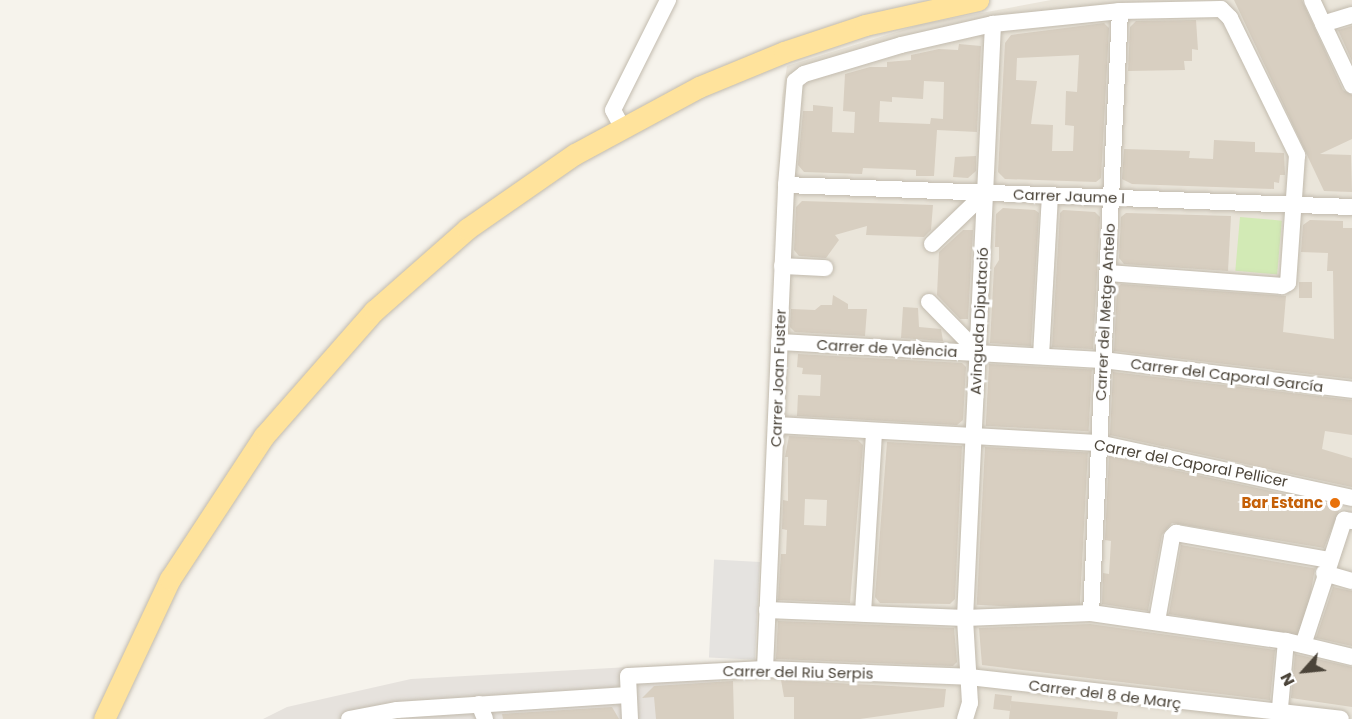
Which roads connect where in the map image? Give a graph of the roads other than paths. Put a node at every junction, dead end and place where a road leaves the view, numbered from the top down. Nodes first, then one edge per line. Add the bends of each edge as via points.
1 (668, 0) edge
2 (978, 0) edge
3 (1311, 0) edge
4 (1120, 11) junction
5 (1352, 15) edge
6 (1326, 23) junction
7 (993, 24) junction
8 (1352, 85) edge
9 (617, 119) junction
10 (786, 186) junction
11 (986, 192) junction
12 (1050, 196) junction
13 (1111, 198) junction
14 (1294, 204) junction
15 (1352, 207) edge
16 (932, 244) dead end
17 (782, 266) junction
18 (825, 268) dead end
19 (1109, 273) junction
20 (929, 302) dead end
21 (779, 342) junction
22 (978, 352) junction
23 (1041, 356) junction
24 (1102, 360) junction
25 (1352, 390) edge
26 (776, 425) junction
27 (874, 431) junction
28 (973, 436) junction
29 (1098, 443) junction
30 (1344, 496) edge
31 (1352, 521) edge
32 (1327, 566) junction
33 (1352, 581) edge
34 (767, 610) junction
35 (863, 613) junction
36 (1091, 613) junction
37 (965, 618) junction
38 (1157, 621) junction
39 (1286, 641) junction
40 (1303, 645) junction
41 (1352, 657) edge
42 (765, 669) junction
43 (969, 677) junction
44 (628, 695) junction
45 (482, 712) edge
46 (1207, 713) edge
47 (1278, 716) edge
48 (104, 719) edge
49 (349, 719) edge
50 (630, 719) edge
51 (965, 719) edge
52 (1341, 719) edge

1 - 9 street
2 - 9 main road via 865,25 784,52
3 - 6 street
4 - 7 street
4 - 13 street, Carrer del Metge Antelo
4 - 14 street via 1216,8 1230,18 1297,155
5 - 6 street
6 - 8 street
7 - 10 street, Carrer Joan Fuster via 901,45 804,74 792,87
7 - 11 street, Avinguda Diputació
9 - 48 main road via 467,229 381,304 308,382 238,470 181,561 136,646
10 - 11 street, Carrer Jaume I
10 - 17 street, Carrer Joan Fuster
11 - 12 street, Carrer Jaume I
11 - 16 street
11 - 22 street, Avinguda Diputació
12 - 13 street, Carrer Jaume I
12 - 23 street
13 - 14 street, Carrer Jaume I
13 - 19 street, Carrer del Metge Antelo
14 - 15 street, Carrer Jaume I
14 - 19 street via 1290,278 1282,286
17 - 18 street
17 - 21 street, Carrer Joan Fuster
19 - 24 street, Carrer del Metge Antelo
20 - 22 street
21 - 22 street, Carrer de València
21 - 26 street, Carrer Joan Fuster
22 - 23 street, Carrer de València
22 - 28 street, Avinguda Diputació
23 - 24 street, Carrer de València
24 - 25 street, Carrer del Caporal García
24 - 29 street, Carrer del Metge Antelo
26 - 27 street, Carrer del Caporal Pellicer
26 - 34 street, Carrer Joan Fuster
27 - 28 street, Carrer del Caporal Pellicer
27 - 35 street
28 - 29 street, Carrer del Caporal Pellicer
28 - 37 street, Avinguda Diputació
29 - 30 street, Carrer del Caporal Pellicer
29 - 36 street, Carrer del Metge Antelo
31 - 32 street via 1344,520
32 - 33 street
32 - 38 street via 1176,533 1172,537
32 - 40 street
34 - 35 street
34 - 42 street, Carrer Joan Fuster
35 - 37 street
36 - 37 street
36 - 38 street
37 - 43 street, Avinguda Diputació
38 - 39 street
39 - 40 street
39 - 47 street
40 - 41 street
42 - 43 street, Carrer del Riu Serpis
42 - 44 street, Carrer del Riu Serpis via 628,676
43 - 46 street, Carrer del 8 de Març
43 - 51 street, Avinguda Diputació via 970,702
44 - 45 street
44 - 50 street
45 - 49 street via 397,710
46 - 47 street, Carrer del 8 de Març
47 - 52 street, Carrer del 8 de Març

